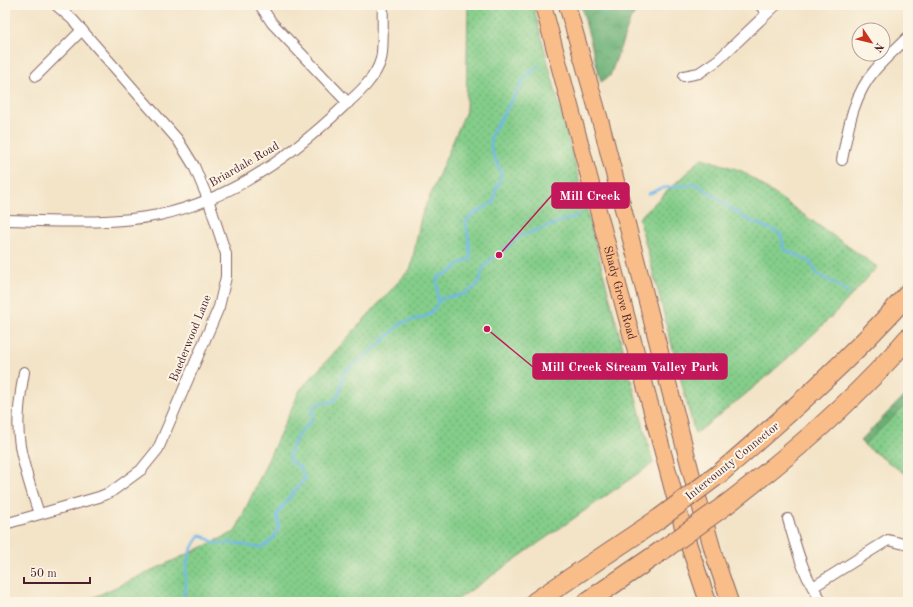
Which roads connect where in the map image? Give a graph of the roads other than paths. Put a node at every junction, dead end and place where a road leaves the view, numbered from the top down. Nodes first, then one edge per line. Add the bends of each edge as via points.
1 (56, 5) edge
2 (260, 5) edge
3 (383, 5) edge
4 (543, 5) edge
5 (567, 5) edge
6 (760, 5) edge
7 (776, 5) edge
8 (767, 13) junction
9 (82, 30) junction
10 (908, 37) edge
11 (36, 76) dead end
12 (684, 76) dead end
13 (348, 103) junction
14 (842, 160) dead end
15 (208, 199) junction
16 (5, 220) edge
17 (908, 294) edge
18 (908, 338) edge
19 (24, 372) dead end
20 (39, 514) junction
21 (788, 519) dead end
22 (5, 524) edge
23 (908, 545) edge
24 (813, 588) junction
25 (535, 602) edge
26 (587, 602) edge
27 (708, 602) edge
28 (730, 602) edge
29 (823, 602) edge

1 - 9 street, Baederwood Lane
2 - 13 street via 272,23
3 - 13 street, Briardale Road via 381,60 368,83
4 - 27 main road, Shady Grove Road via 684,531
5 - 28 main road, Shady Grove Road via 602,127 692,476
6 - 8 street
7 - 8 street
8 - 12 street via 718,60 699,72
9 - 11 street
9 - 15 street, Baederwood Lane via 178,140 194,166
10 - 14 street via 874,71 857,98 849,122
13 - 15 street, Briardale Road via 317,132 279,161 227,192
15 - 16 street, Briardale Road via 159,215 104,222
15 - 20 street, Baederwood Lane via 226,254 226,277 219,307 158,449 141,470 111,492
17 - 25 highway, Intercounty Connector, bridge via 836,370 719,474 660,518
18 - 26 highway, bridge via 849,399 786,457 727,504
19 - 20 street via 18,407 19,444
20 - 22 street, Baederwood Lane
21 - 24 street
23 - 24 street via 888,540
24 - 29 street

